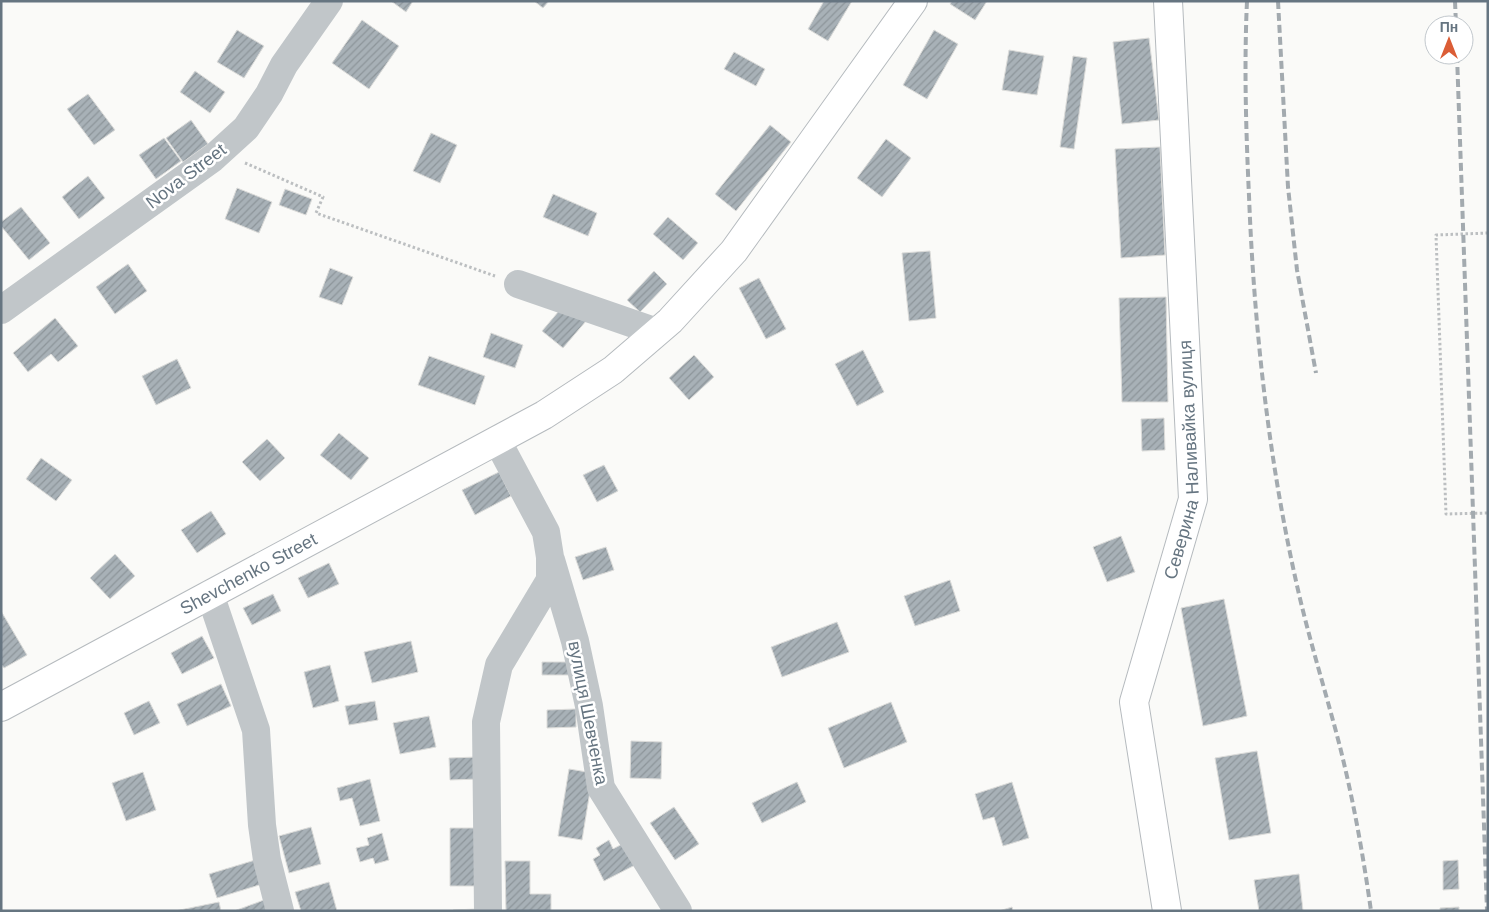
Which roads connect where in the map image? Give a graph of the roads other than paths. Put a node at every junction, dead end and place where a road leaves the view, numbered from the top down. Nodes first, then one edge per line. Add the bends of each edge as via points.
1 (329, 1) edge
2 (913, 1) edge
3 (1168, 1) edge
4 (518, 284) road end
5 (1, 310) edge
6 (656, 332) junction
7 (497, 440) junction
8 (550, 557) junction
9 (210, 594) junction
10 (1, 707) edge
11 (280, 911) edge
12 (488, 911) edge
13 (678, 911) edge
14 (1167, 911) edge

1 - 5 street, Nova Street via 246,128 219,152
2 - 6 main road, Shevchenko Street via 734,251
3 - 14 main road, Северина Наливайка вулиця via 1193,499 1134,702
4 - 6 street
6 - 7 main road, Shevchenko Street via 613,370 544,415
7 - 8 street, вулиця Шевченка via 546,532
7 - 9 main road, Shevchenko Street
8 - 12 street, вулиця Шевченка via 550,580 499,665 486,722
8 - 13 street, вулиця Шевченка via 575,641 601,788
9 - 10 main road, Shevchenko Street
9 - 11 street via 256,730 262,825

